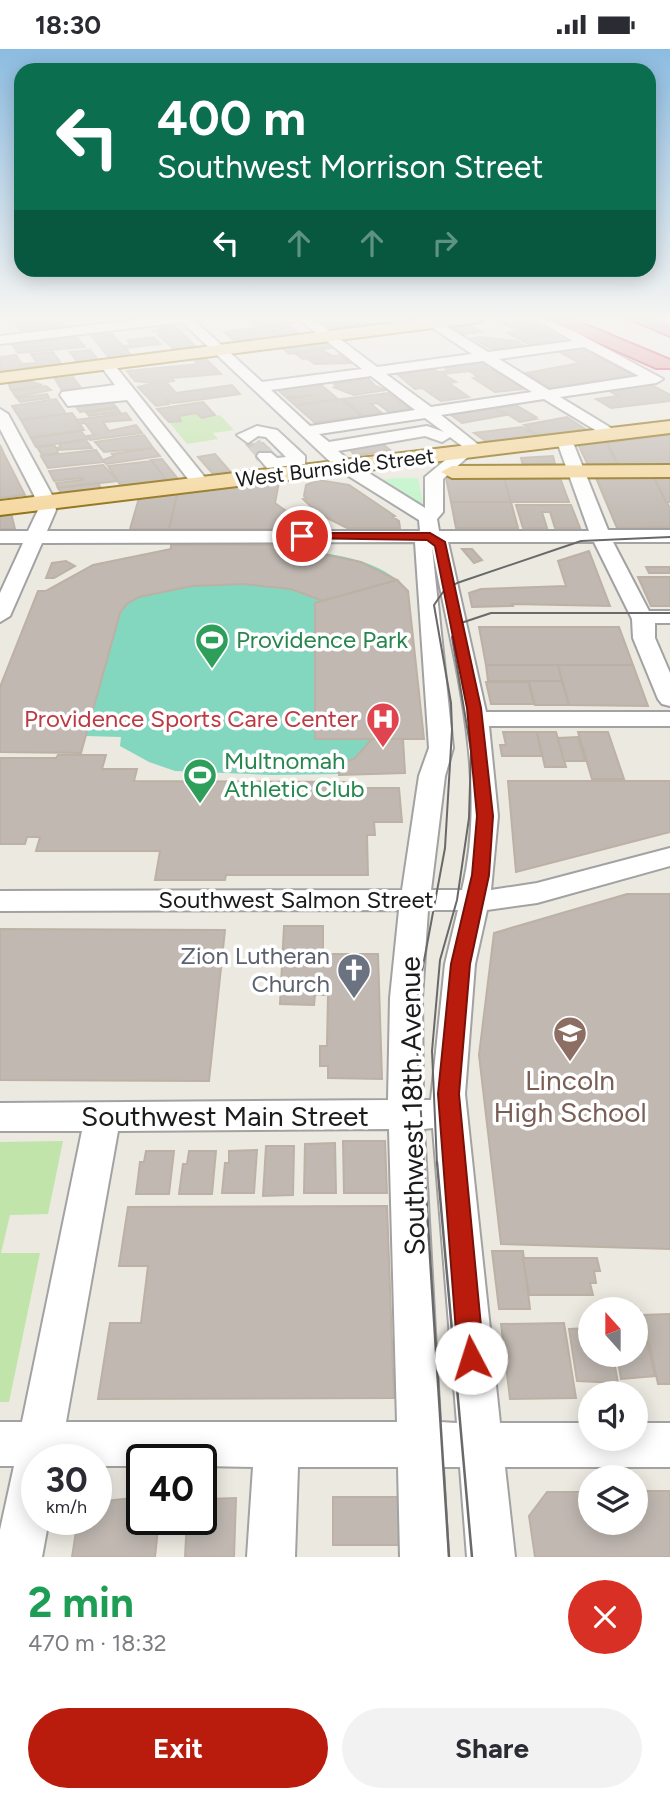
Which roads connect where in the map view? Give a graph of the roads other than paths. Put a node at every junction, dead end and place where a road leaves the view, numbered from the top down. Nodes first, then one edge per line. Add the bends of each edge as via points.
1 (125, 387) edge
2 (260, 387) edge
3 (398, 387) edge
4 (534, 387) edge
5 (556, 387) edge
6 (540, 391) junction
7 (431, 412) junction
8 (0, 414) edge
9 (670, 428) edge
10 (307, 431) junction
11 (610, 434) junction
12 (442, 437) dead end
13 (561, 440) junction
14 (327, 449) junction
15 (266, 452) junction
16 (468, 452) junction
17 (345, 467) junction
18 (440, 471) junction
19 (577, 471) junction
20 (670, 471) edge
21 (201, 484) junction
22 (45, 502) junction
23 (0, 508) edge
24 (429, 527) junction
25 (670, 535) edge
26 (601, 536) junction
27 (0, 537) edge
28 (36, 537) junction
29 (0, 616) edge
30 (642, 617) junction
31 (670, 617) edge
32 (670, 699) edge
33 (476, 719) junction
34 (670, 719) edge
35 (670, 857) edge
36 (415, 900) junction
37 (475, 900) junction
38 (0, 901) edge
39 (450, 1114) junction
40 (407, 1115) junction
41 (103, 1116) junction
42 (0, 1117) edge
43 (31, 1444) edge
44 (276, 1445) junction
45 (670, 1445) edge
46 (421, 1446) junction
47 (479, 1446) junction
48 (112, 1450) edge
49 (21, 1528) edge
50 (18, 1557) edge
51 (271, 1557) edge
52 (424, 1557) edge
53 (491, 1557) edge

1 - 21 street
2 - 10 street
3 - 7 street
4 - 6 street
5 - 6 street
6 - 7 street
6 - 11 street
7 - 10 street
7 - 16 street via 471,445
8 - 22 street
9 - 11 main road, West Burnside Street
10 - 14 street
11 - 13 main road, West Burnside Street
12 - 14 street via 427,432
13 - 16 main road, West Burnside Street
13 - 19 street
14 - 15 street
14 - 17 street
15 - 15 street via 273,435
15 - 17 main road, West Burnside Street
15 - 21 main road, West Burnside Street
16 - 17 main road, West Burnside Street
16 - 18 street
17 - 18 main road via 370,473
17 - 24 street
18 - 19 main road
18 - 24 street, Southwest 18th Avenue via 434,477
19 - 20 main road
19 - 26 street
21 - 22 main road, West Burnside Street
22 - 23 main road, West Burnside Street
22 - 28 street via 47,510
24 - 26 street
24 - 28 street
24 - 33 street, Southwest 18th Avenue via 441,545
24 - 36 street, Southwest 18th Avenue via 422,545 441,748 432,776
25 - 26 street
26 - 30 street
27 - 28 street
28 - 29 street
30 - 31 street
30 - 32 street via 644,638
33 - 34 street
33 - 37 street, Southwest 18th Avenue via 485,816
35 - 37 street, Southwest Salmon Street via 537,893
36 - 37 street, Southwest Salmon Street
36 - 38 street, Southwest Salmon Street
36 - 40 street, Southwest 18th Avenue via 406,998
37 - 39 street, Southwest 18th Avenue via 456,1001
39 - 40 street, Southwest Main Street
39 - 47 street, Southwest 18th Avenue
40 - 41 street, Southwest Main Street
40 - 46 street, Southwest 18th Avenue
41 - 42 street, Southwest Main Street
41 - 43 street
44 - 46 street
44 - 48 street
44 - 51 street
45 - 47 street
46 - 47 street
46 - 52 street, Southwest 18th Avenue
47 - 53 street, Southwest 18th Avenue
49 - 50 street

